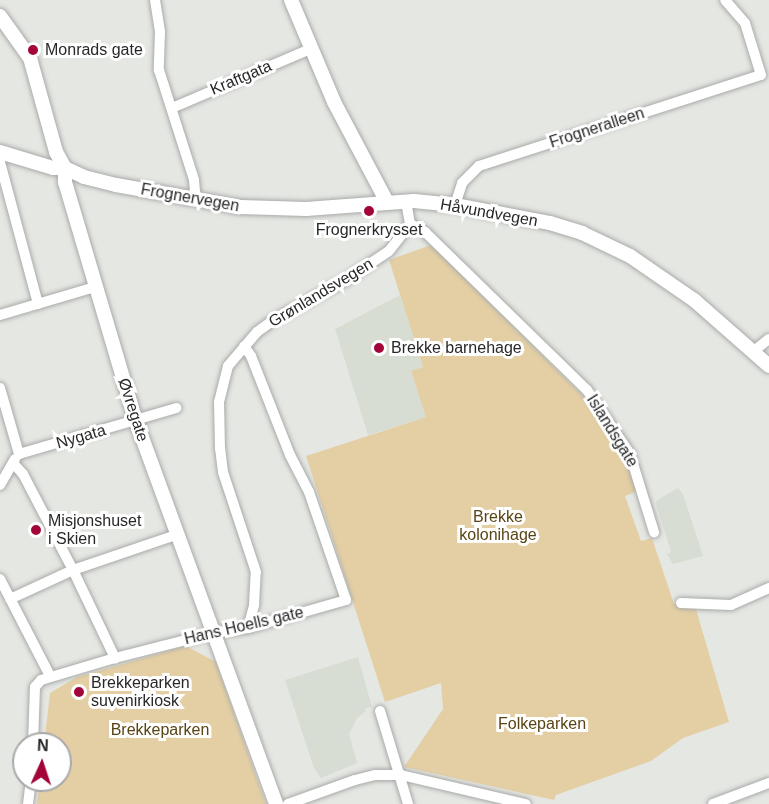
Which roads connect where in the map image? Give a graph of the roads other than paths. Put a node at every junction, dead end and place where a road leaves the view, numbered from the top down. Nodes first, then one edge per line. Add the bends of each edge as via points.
1 (155, 0) edge
2 (291, 0) edge
3 (725, 0) edge
4 (0, 16) edge
5 (310, 49) junction
6 (172, 108) junction
7 (0, 152) edge
8 (0, 162) edge
9 (65, 168) junction
10 (196, 201) junction
11 (387, 201) junction
12 (406, 201) junction
13 (454, 206) junction
14 (410, 224) junction
15 (95, 287) junction
16 (38, 304) junction
17 (0, 315) edge
18 (769, 339) edge
19 (244, 346) junction
20 (754, 351) junction
21 (769, 366) edge
22 (0, 388) edge
23 (176, 408) dead end
24 (136, 421) junction
25 (16, 458) junction
26 (0, 485) edge
27 (654, 532) dead end
28 (176, 535) junction
29 (73, 570) junction
30 (0, 579) edge
31 (769, 588) edge
32 (10, 599) junction
33 (681, 603) dead end
34 (248, 628) junction
35 (213, 633) junction
36 (115, 658) junction
37 (50, 676) junction
38 (380, 711) dead end
39 (33, 732) edge
40 (401, 776) junction
41 (769, 783) edge
42 (276, 804) edge
43 (288, 804) edge
44 (408, 804) edge
45 (526, 804) edge
46 (713, 804) edge

1 - 6 street via 160,32 159,70
2 - 5 street
3 - 13 street, Frogneralleen via 745,23 761,75 479,166 462,183
4 - 9 street, Øvregate via 30,58 56,152
5 - 6 street, Kraftgata
5 - 11 street via 345,125
6 - 10 street via 194,180
7 - 9 street, Frognervegen via 40,165
8 - 16 street
9 - 10 street, Frognervegen via 84,177
9 - 15 street, Øvregate via 65,182
10 - 11 street, Frognervegen via 280,210
11 - 12 street, Håvundvegen
12 - 13 street, Håvundvegen
12 - 14 street
13 - 20 street, Håvundvegen via 550,224 607,243 674,285
14 - 19 street, Grønlandsvegen via 389,251 272,321
14 - 27 street, Islandsgate via 425,232 587,390 630,454
15 - 16 street
15 - 24 street, Øvregate
16 - 17 street
18 - 20 street
19 - 34 street, Grønlandsvegen via 228,366 223,381 219,428 223,472 256,572
19 - 34 street, Hans Hoells gate via 309,492 346,600
20 - 21 street, Håvundvegen
22 - 25 street
23 - 24 street, Nygata
24 - 25 street, Nygata
24 - 28 street, Øvregate
25 - 26 street
25 - 29 street
28 - 29 street
28 - 35 street, Øvregate
29 - 32 street
29 - 36 street
30 - 32 street
31 - 33 street via 731,605
32 - 37 street
34 - 35 street, Hans Hoells gate
35 - 36 street, Hans Hoells gate
35 - 42 street, Øvregate
36 - 37 street, Hans Hoells gate
37 - 39 street via 35,687
38 - 40 street
40 - 43 street via 375,775
40 - 44 street
40 - 45 street
41 - 46 street

